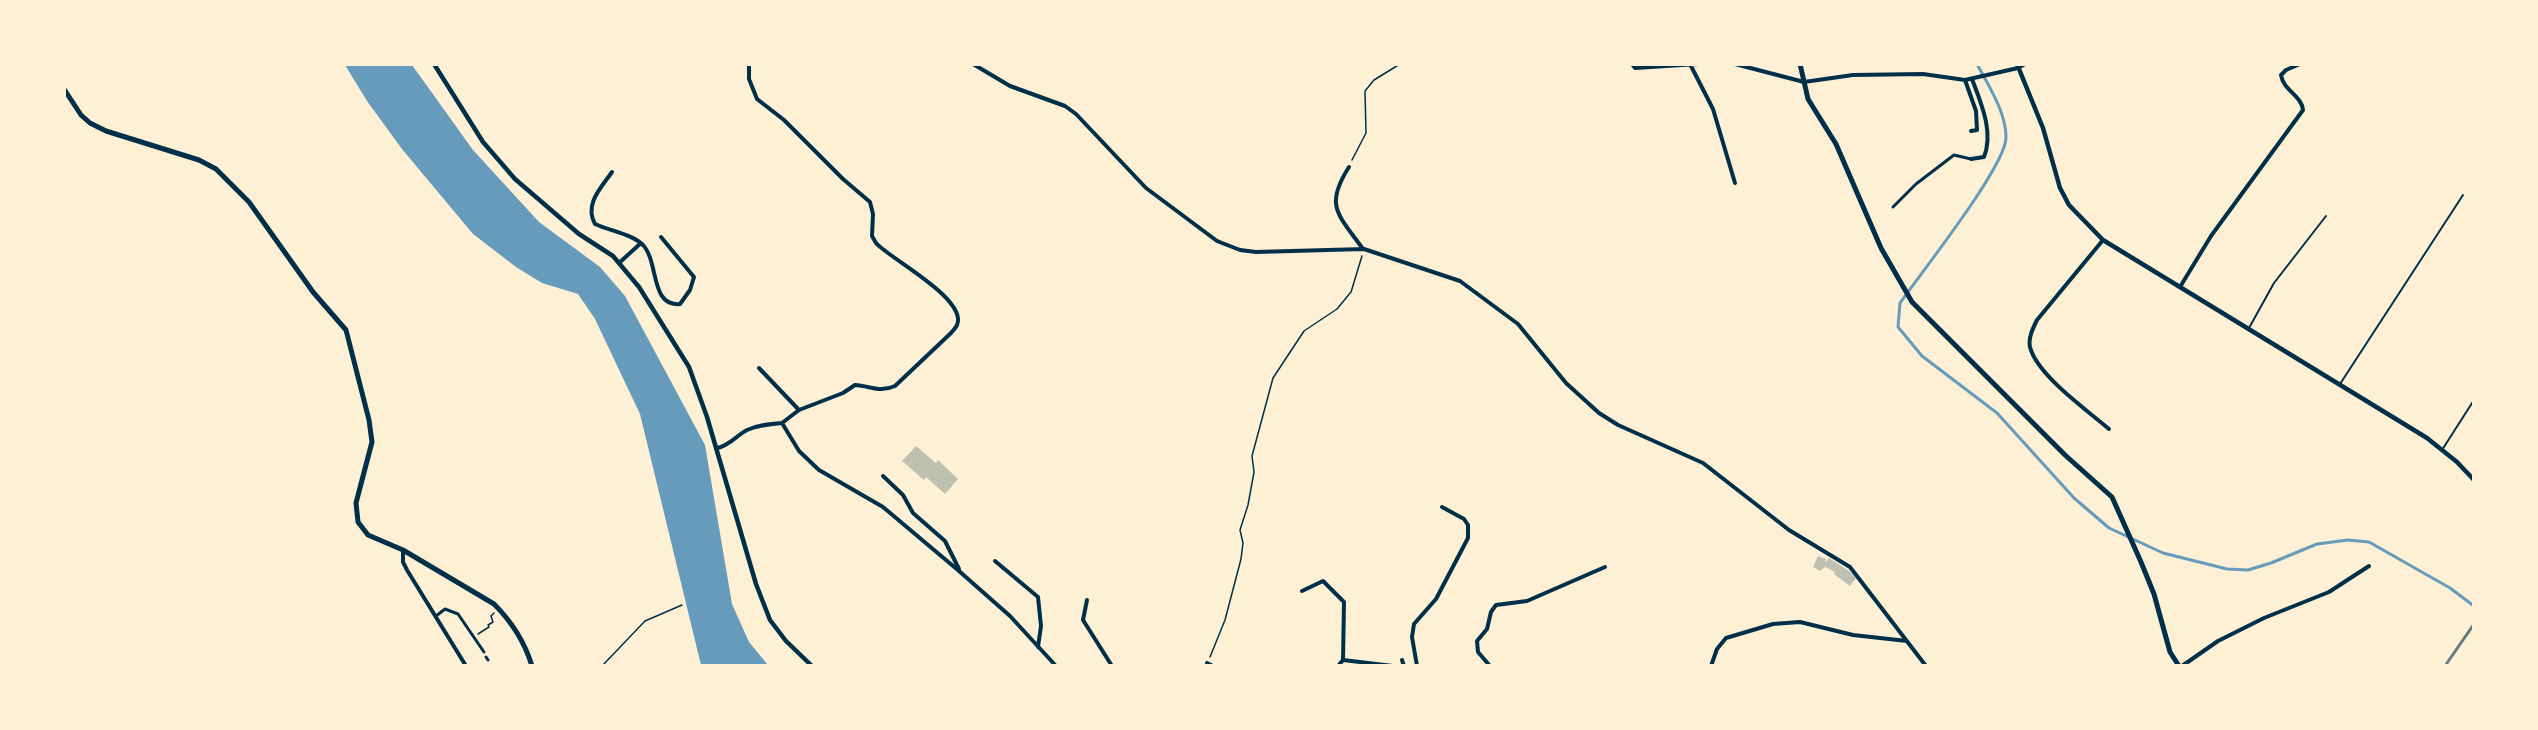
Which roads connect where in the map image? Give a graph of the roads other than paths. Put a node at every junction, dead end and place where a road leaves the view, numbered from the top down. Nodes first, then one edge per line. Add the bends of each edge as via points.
1 (434, 64) edge
2 (748, 64) edge
3 (973, 64) edge
4 (1632, 64) edge
5 (1698, 64) edge
6 (1735, 64) edge
7 (1800, 64) edge
8 (2025, 64) edge
9 (2300, 64) edge
10 (1691, 66) edge
11 (2017, 66) edge
12 (1972, 79) junction
13 (1965, 80) junction
14 (1804, 82) junction
15 (64, 89) edge
16 (1971, 131) dead end
17 (1971, 159) joint
18 (1349, 167) road end
19 (612, 172) dead end
20 (1735, 183) dead end
21 (2463, 195) dead end
22 (1893, 207) dead end
23 (2326, 216) dead end
24 (661, 237) dead end
25 (2103, 240) junction
26 (641, 243) junction
27 (1364, 249) junction
28 (619, 263) junction
29 (2180, 287) junction
30 (2249, 328) junction
31 (759, 368) dead end
32 (2340, 384) junction
33 (2474, 399) edge
34 (798, 410) junction
35 (782, 423) junction
36 (2109, 429) dead end
37 (717, 448) junction
38 (2442, 450) junction
39 (883, 476) dead end
40 (2474, 480) edge
41 (1442, 507) dead end
42 (403, 550) junction
43 (995, 561) dead end
44 (2369, 566) dead end
45 (1605, 567) dead end
46 (959, 570) junction
47 (1302, 591) dead end
48 (1087, 600) dead end
49 (434, 617) junction
50 (1907, 641) junction
51 (1038, 647) junction
52 (484, 652) dead end
53 (1343, 660) junction
54 (1402, 660) dead end
55 (1207, 663) road end
56 (466, 666) edge
57 (532, 666) edge
58 (812, 666) edge
59 (1056, 666) edge
60 (1112, 666) edge
61 (1213, 666) edge
62 (1338, 666) edge
63 (1393, 666) edge
64 (1404, 666) edge
65 (1417, 666) edge
66 (1490, 666) edge
67 (1712, 666) edge
68 (1926, 666) edge
69 (2180, 666) edge

1 - 28 street via 483,142 515,179
2 - 34 street via 757,99 870,202 876,243 937,288 958,316 958,325 951,333 895,386 874,390 855,385
3 - 27 street via 1010,86 1065,106 1076,114 1146,188 1217,242 1256,252
4 - 10 street via 1635,68
5 - 10 street
6 - 14 street
7 - 14 main road
8 - 11 street
9 - 29 street via 2281,75 2303,110 2211,236
10 - 20 street via 1713,109
11 - 12 street
11 - 25 street via 2034,104 2060,188 2069,205
12 - 13 street
12 - 17 street via 1989,132 1984,157
13 - 14 street via 1923,74 1853,75
13 - 16 street via 1976,111 1977,130
14 - 69 main road via 1808,99 1836,144 1881,248 1912,302 2112,497 2154,594 2170,652
15 - 42 main road via 81,115 105,131 163,147 216,170 249,202 314,292 337,317 346,330 370,430 371,451 356,503 358,522 368,535
17 - 22 street via 1954,155
18 - 27 street via 1334,199 1344,222
19 - 26 street via 590,206 591,217 595,224
21 - 32 lane
23 - 30 lane via 2274,283
24 - 26 street via 694,277 680,304 663,300 651,258
25 - 29 street
25 - 36 street via 2037,320 2030,345 2044,370
26 - 28 street
27 - 50 street via 1449,276 1468,286 1527,332 1566,383 1599,413 1702,463 1796,535 1850,567
28 - 37 street via 639,287 688,367
29 - 30 street
30 - 32 street
31 - 34 street
32 - 38 street
33 - 38 lane
34 - 35 street
35 - 37 street via 747,430
35 - 46 street via 799,451 819,470 883,507
37 - 58 street via 770,620
38 - 40 street
39 - 46 street via 903,495 913,513 945,541
41 - 65 street via 1464,519 1468,538 1436,599 1414,624
42 - 49 street via 403,562
42 - 57 main road via 499,609 522,641
43 - 51 street via 1038,597
44 - 69 street via 2329,592 2218,641
45 - 66 street via 1527,601 1496,605 1487,629 1477,641 1478,652
46 - 51 street
47 - 53 street via 1323,580 1344,602
48 - 60 street via 1083,620
49 - 52 street via 445,609 458,614
49 - 56 street
50 - 67 street via 1853,635 1800,622 1773,624 1726,639
50 - 68 street
51 - 59 street
53 - 62 street
53 - 63 street
54 - 64 street
55 - 61 street

